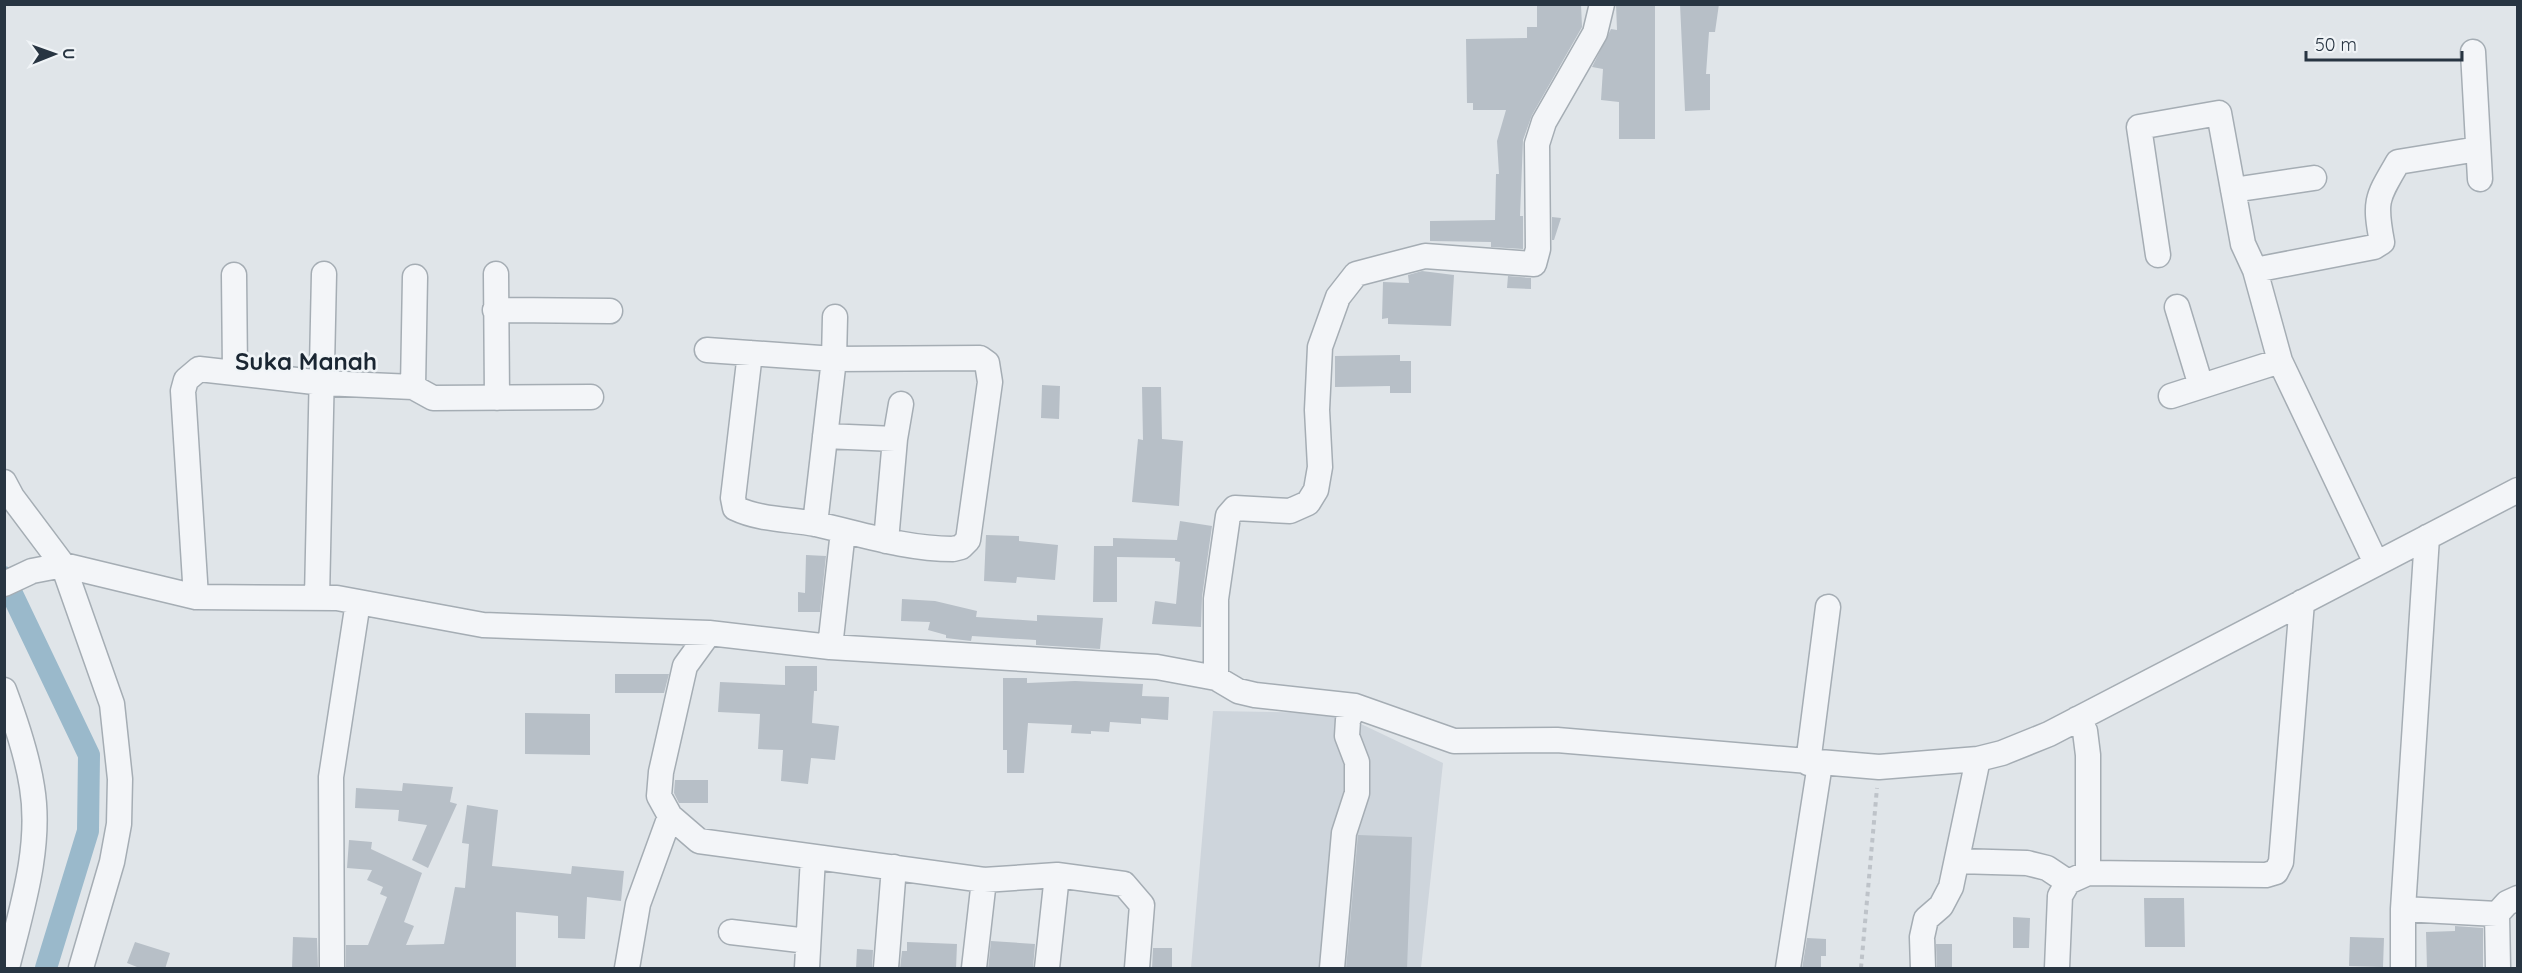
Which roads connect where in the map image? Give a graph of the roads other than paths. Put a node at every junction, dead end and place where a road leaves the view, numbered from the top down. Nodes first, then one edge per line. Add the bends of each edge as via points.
1 (1602, 4) edge
2 (2473, 52) dead end
3 (2478, 149) junction
4 (2314, 178) dead end
5 (2480, 179) dead end
6 (2233, 190) junction
7 (2157, 255) dead end
8 (2255, 270) junction
9 (324, 274) dead end
10 (496, 274) dead end
11 (234, 275) dead end
12 (416, 277) dead end
13 (2177, 307) dead end
14 (495, 310) junction
15 (610, 311) dead end
16 (834, 317) dead end
17 (707, 350) dead end
18 (750, 353) junction
19 (834, 359) junction
20 (2280, 361) junction
21 (235, 372) junction
22 (323, 383) junction
23 (2201, 386) junction
24 (413, 387) junction
25 (2171, 396) dead end
26 (591, 397) dead end
27 (497, 398) junction
28 (902, 404) dead end
29 (825, 436) junction
30 (895, 439) junction
31 (4, 482) edge
32 (2517, 490) edge
33 (815, 524) junction
34 (843, 531) junction
35 (2427, 537) junction
36 (886, 541) junction
37 (2376, 563) junction
38 (63, 565) junction
39 (4, 584) edge
40 (196, 597) junction
41 (318, 598) junction
42 (358, 602) junction
43 (2302, 602) junction
44 (1828, 607) dead end
45 (710, 633) junction
46 (830, 647) junction
47 (1216, 678) junction
48 (4, 690) edge
49 (1355, 706) junction
50 (2077, 719) junction
51 (1978, 759) junction
52 (1814, 763) junction
53 (670, 816) junction
54 (813, 857) junction
55 (1957, 861) junction
56 (894, 867) junction
57 (1057, 875) junction
58 (2078, 878) junction
59 (984, 880) junction
60 (2517, 898) edge
61 (14, 902) edge
62 (2403, 909) junction
63 (2497, 914) junction
64 (731, 932) dead end
65 (808, 941) junction
66 (7, 969) edge
67 (81, 969) edge
68 (332, 969) edge
69 (627, 969) edge
70 (807, 969) edge
71 (886, 969) edge
72 (974, 969) edge
73 (1047, 969) edge
74 (1137, 969) edge
75 (1332, 969) edge
76 (1788, 969) edge
77 (1923, 969) edge
78 (2057, 969) edge
79 (2403, 969) edge
80 (2498, 969) edge

1 - 47 street via 1595,33 1544,122 1537,144 1538,249 1534,264 1425,256 1356,274 1338,297 1320,347 1320,467 1316,490 1308,503 1290,511 1235,508 1228,516 1216,599
2 - 3 street
3 - 5 street
3 - 8 street via 2398,162 2378,195 2376,207 2382,242 2374,248
4 - 6 street
6 - 7 street via 2219,113 2139,127
6 - 8 street via 2243,243
8 - 20 street
9 - 22 street
10 - 14 street
11 - 21 street
12 - 24 street
13 - 23 street
14 - 15 street
14 - 27 street
16 - 19 street
17 - 18 street
18 - 19 street
18 - 33 street via 735,508
19 - 29 street
19 - 36 street via 980,358 990,369 968,540 953,549
20 - 23 street
20 - 37 street
21 - 22 street
21 - 40 street via 199,369 186,380 183,392
22 - 24 street
22 - 41 street
23 - 25 street
24 - 27 street via 434,398
26 - 27 street
28 - 30 street
29 - 30 street
29 - 33 street
30 - 36 street
31 - 38 street
32 - 35 street
33 - 34 street
34 - 36 street
34 - 46 street
35 - 37 street
35 - 62 street
37 - 43 street
38 - 39 street via 32,571
38 - 40 street
38 - 67 street via 111,704 120,779 119,824 112,862
40 - 41 street
41 - 42 street
42 - 45 street via 483,625
42 - 68 street via 331,777
43 - 50 street
43 - 58 street via 2281,862 2276,872
44 - 52 street
45 - 46 street
45 - 53 street via 685,666 670,724 659,796
46 - 47 street via 1157,667
47 - 49 street via 1238,691 1255,695
48 - 61 street via 17,722 33,789 32,851
49 - 52 street via 1454,741 1557,740
49 - 75 street via 1348,720 1347,736 1357,762 1357,793 1344,833
50 - 51 street via 2030,742
50 - 58 street via 2085,731 2088,755
51 - 52 street via 1879,767
51 - 55 street
52 - 76 street
53 - 54 street via 699,841
53 - 69 street via 638,904
54 - 56 street
54 - 65 street
55 - 58 street via 2027,863
55 - 77 street via 1951,887 1941,906 1926,919
56 - 59 street
56 - 71 street
57 - 59 street
57 - 73 street
57 - 74 street via 1124,884 1132,891 1142,905 1143,916
58 - 78 street via 2060,896
59 - 72 street
60 - 63 street
61 - 66 street
62 - 63 street
62 - 79 street
63 - 80 street
64 - 65 street
65 - 70 street

